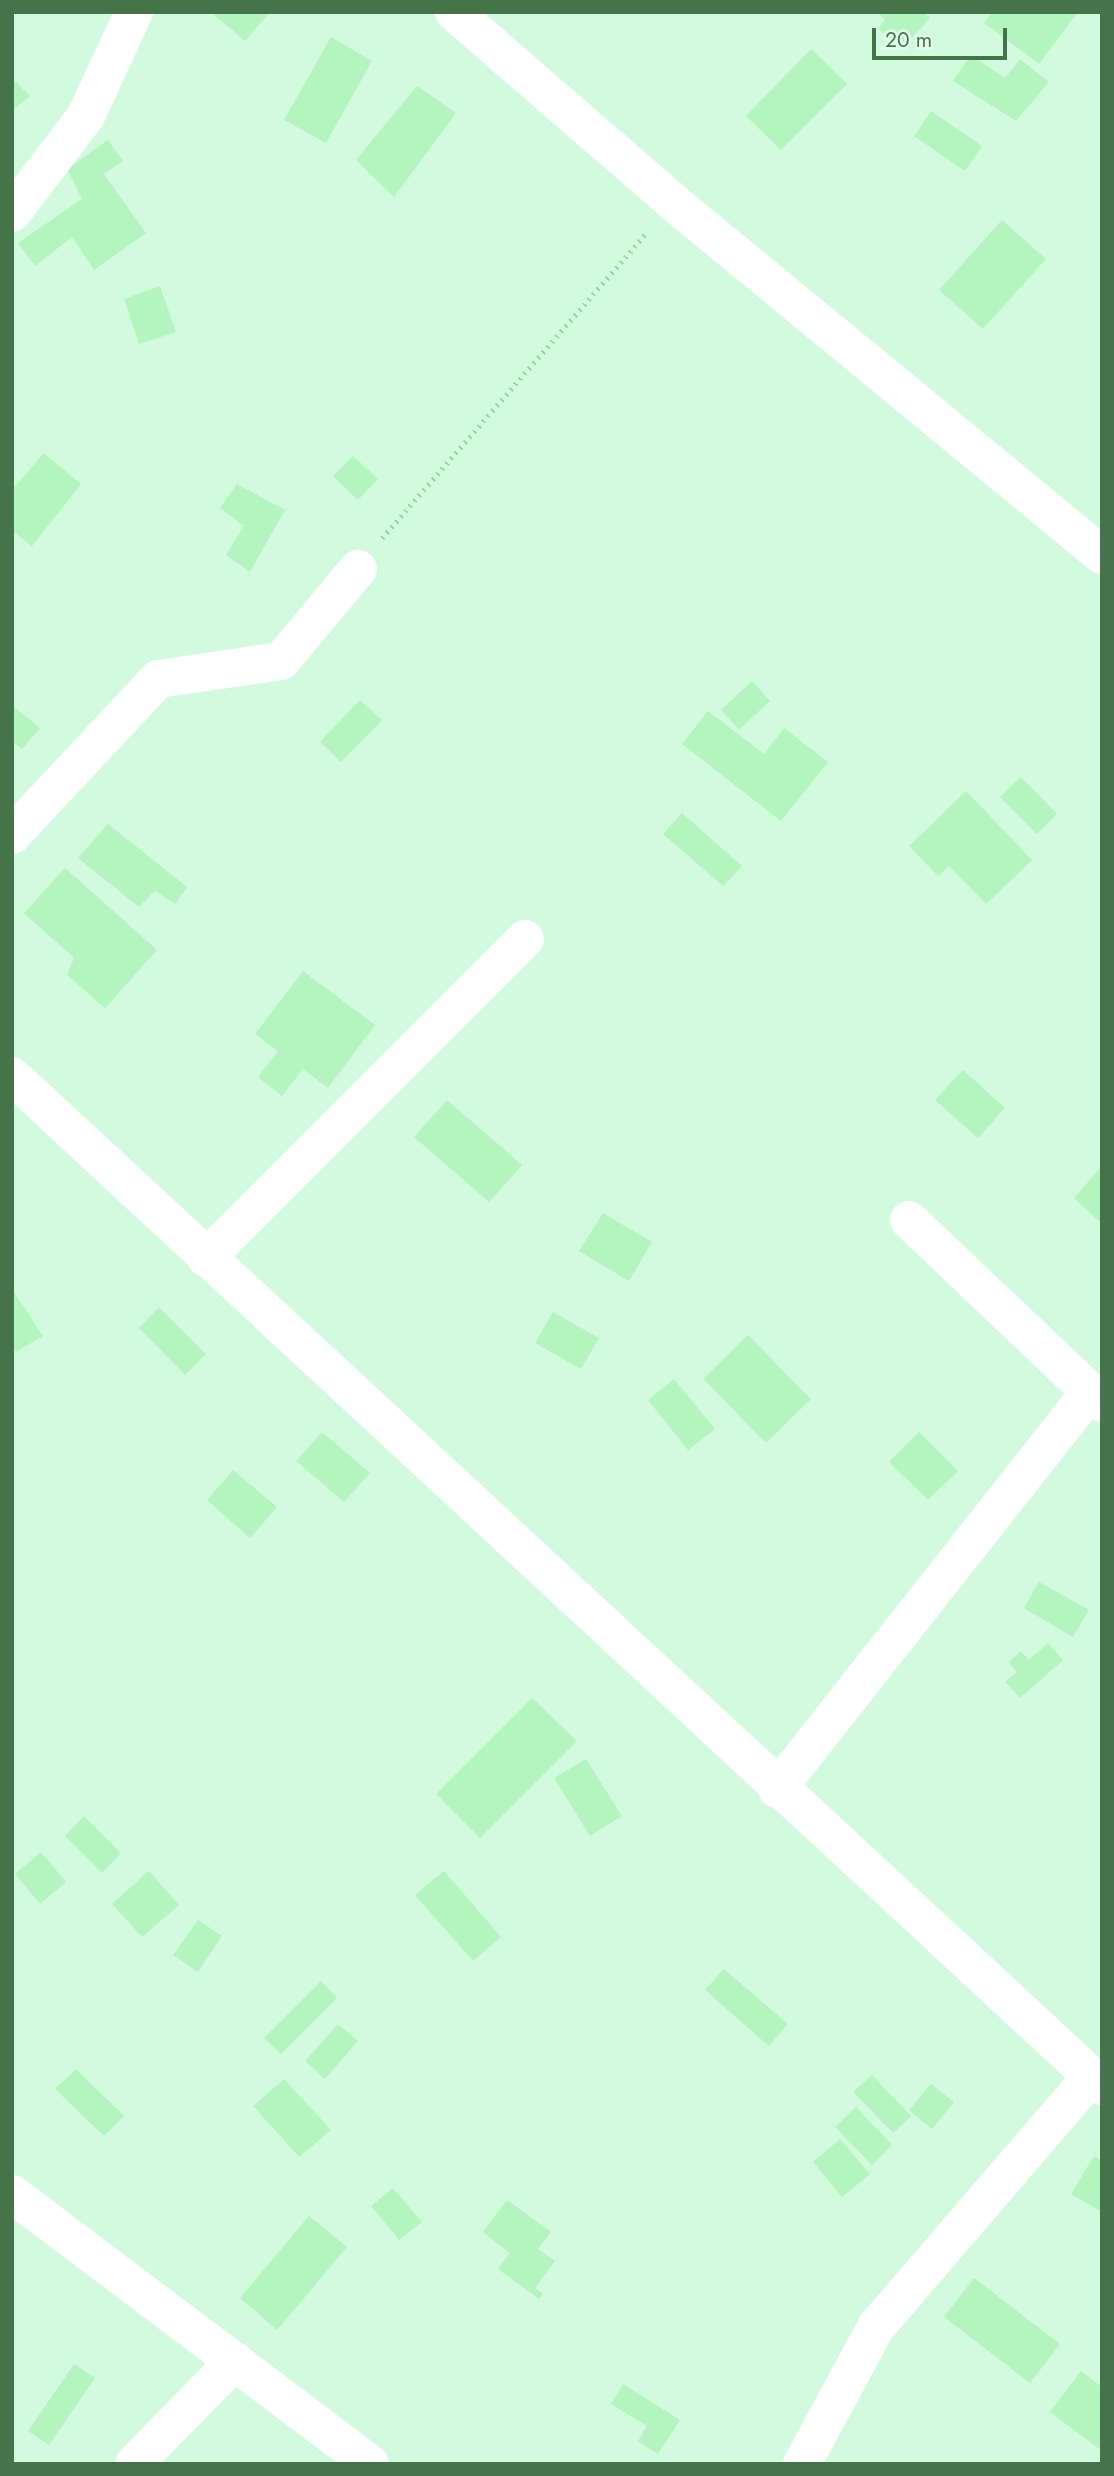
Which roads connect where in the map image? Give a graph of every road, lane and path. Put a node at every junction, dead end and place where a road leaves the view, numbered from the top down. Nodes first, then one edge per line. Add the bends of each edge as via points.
1 (134, 12) edge
2 (454, 12) edge
3 (673, 202) junction
4 (12, 213) edge
5 (1102, 555) edge
6 (358, 569) joint
7 (12, 835) edge
8 (525, 939) dead end
9 (12, 1076) edge
10 (909, 1220) dead end
11 (206, 1258) junction
12 (1096, 1397) edge
13 (777, 1789) junction
14 (1095, 2082) edge
15 (12, 2194) edge
16 (234, 2361) junction
17 (134, 2464) edge
18 (370, 2464) edge
19 (802, 2464) edge

1 - 4 street via 86,116
2 - 3 street
3 - 5 street
3 - 6 path via 416,495
6 - 7 street via 281,662 158,678
8 - 11 street
9 - 11 street
10 - 12 street
11 - 13 street
12 - 13 street
13 - 14 street
14 - 19 street via 876,2327
15 - 16 street
16 - 17 street
16 - 18 street

